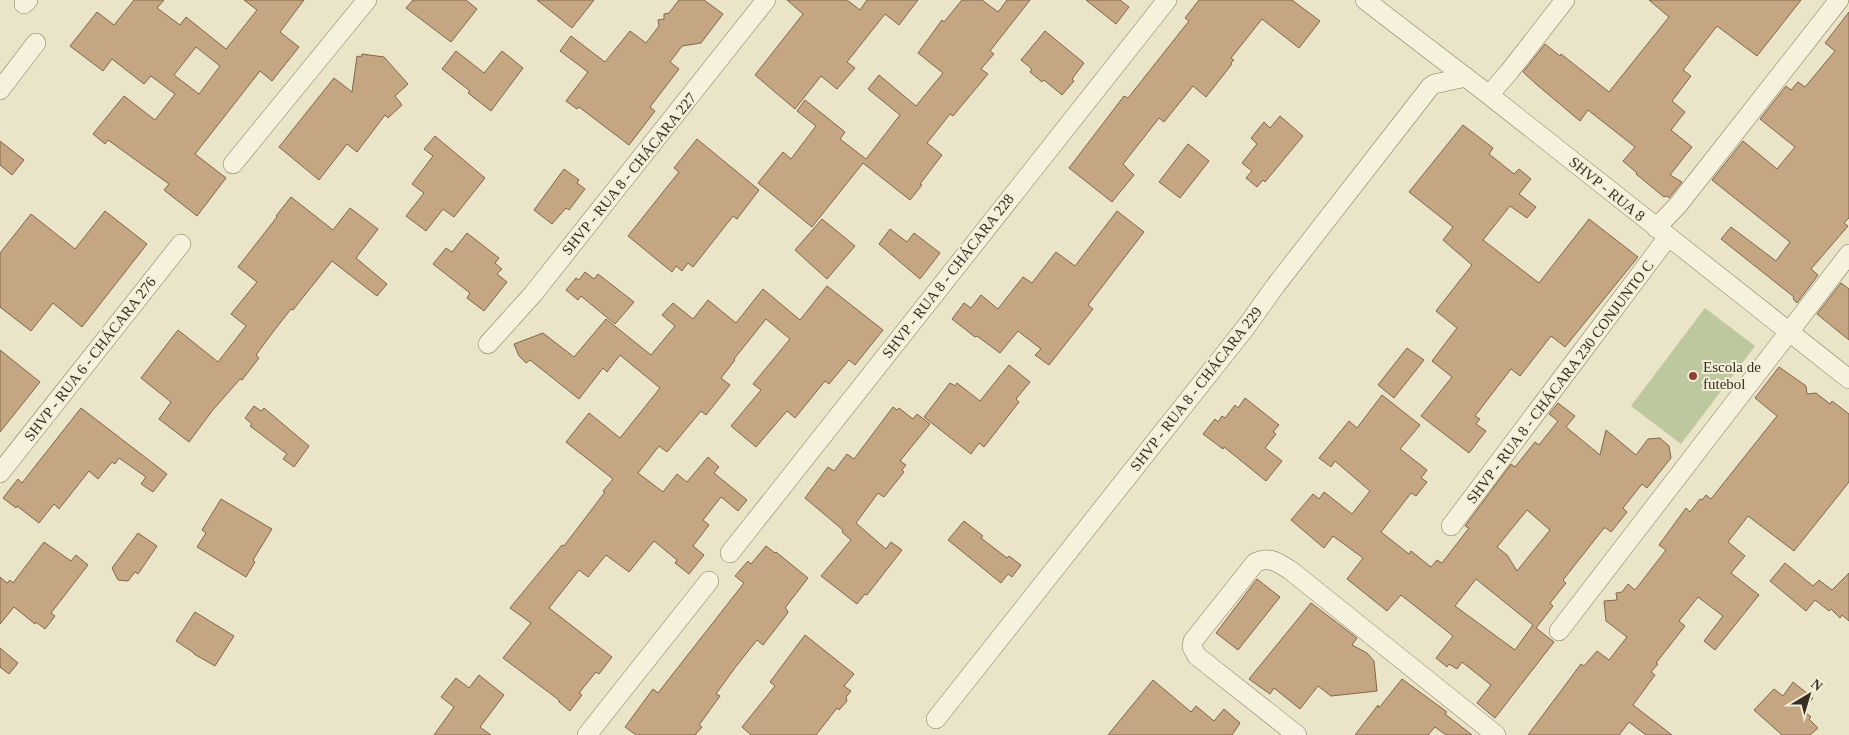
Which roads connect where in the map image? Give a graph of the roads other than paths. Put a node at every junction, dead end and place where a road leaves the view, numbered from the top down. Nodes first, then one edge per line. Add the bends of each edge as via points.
1 (366, 0) edge
2 (766, 0) edge
3 (1167, 0) edge
4 (1365, 0) edge
5 (1565, 0) edge
6 (1839, 0) edge
7 (36, 43) dead end
8 (1466, 77) junction
9 (0, 90) edge
10 (1489, 95) junction
11 (233, 164) dead end
12 (1662, 233) junction
13 (181, 244) dead end
14 (1849, 254) edge
15 (1789, 332) junction
16 (488, 344) dead end
17 (1849, 379) edge
18 (0, 473) edge
19 (1451, 526) dead end
20 (730, 553) dead end
21 (709, 581) dead end
22 (1559, 631) dead end
23 (936, 719) dead end
24 (586, 735) edge
25 (1297, 735) edge
26 (1496, 735) edge

1 - 11 street
2 - 16 street, SHVP - RUA 8 - CHÁCARA 227 via 557,264
3 - 20 street, SHVP - RUA 8 - CHÁCARA 228
4 - 8 street, SHVP - RUA 8
5 - 10 street
6 - 12 street, SHVP - RUA 8 - CHÁCARA 230 CONJUNTO C via 1678,205
7 - 9 street
8 - 10 street, SHVP - RUA 8
8 - 23 street, SHVP - RUA 8 - CHÁCARA 229 via 1434,84 1424,94 1246,328
10 - 12 street, SHVP - RUA 8
12 - 15 street, SHVP - RUA 8
12 - 19 street, SHVP - RUA 8 - CHÁCARA 230 CONJUNTO C
13 - 18 street, SHVP - RUA 6 - CHÁCARA 276
14 - 15 street
15 - 17 street, SHVP - RUA 8
15 - 22 street
21 - 24 street
25 - 26 street via 1197,656 1192,647 1203,627 1255,563 1261,560 1276,561 1290,570

